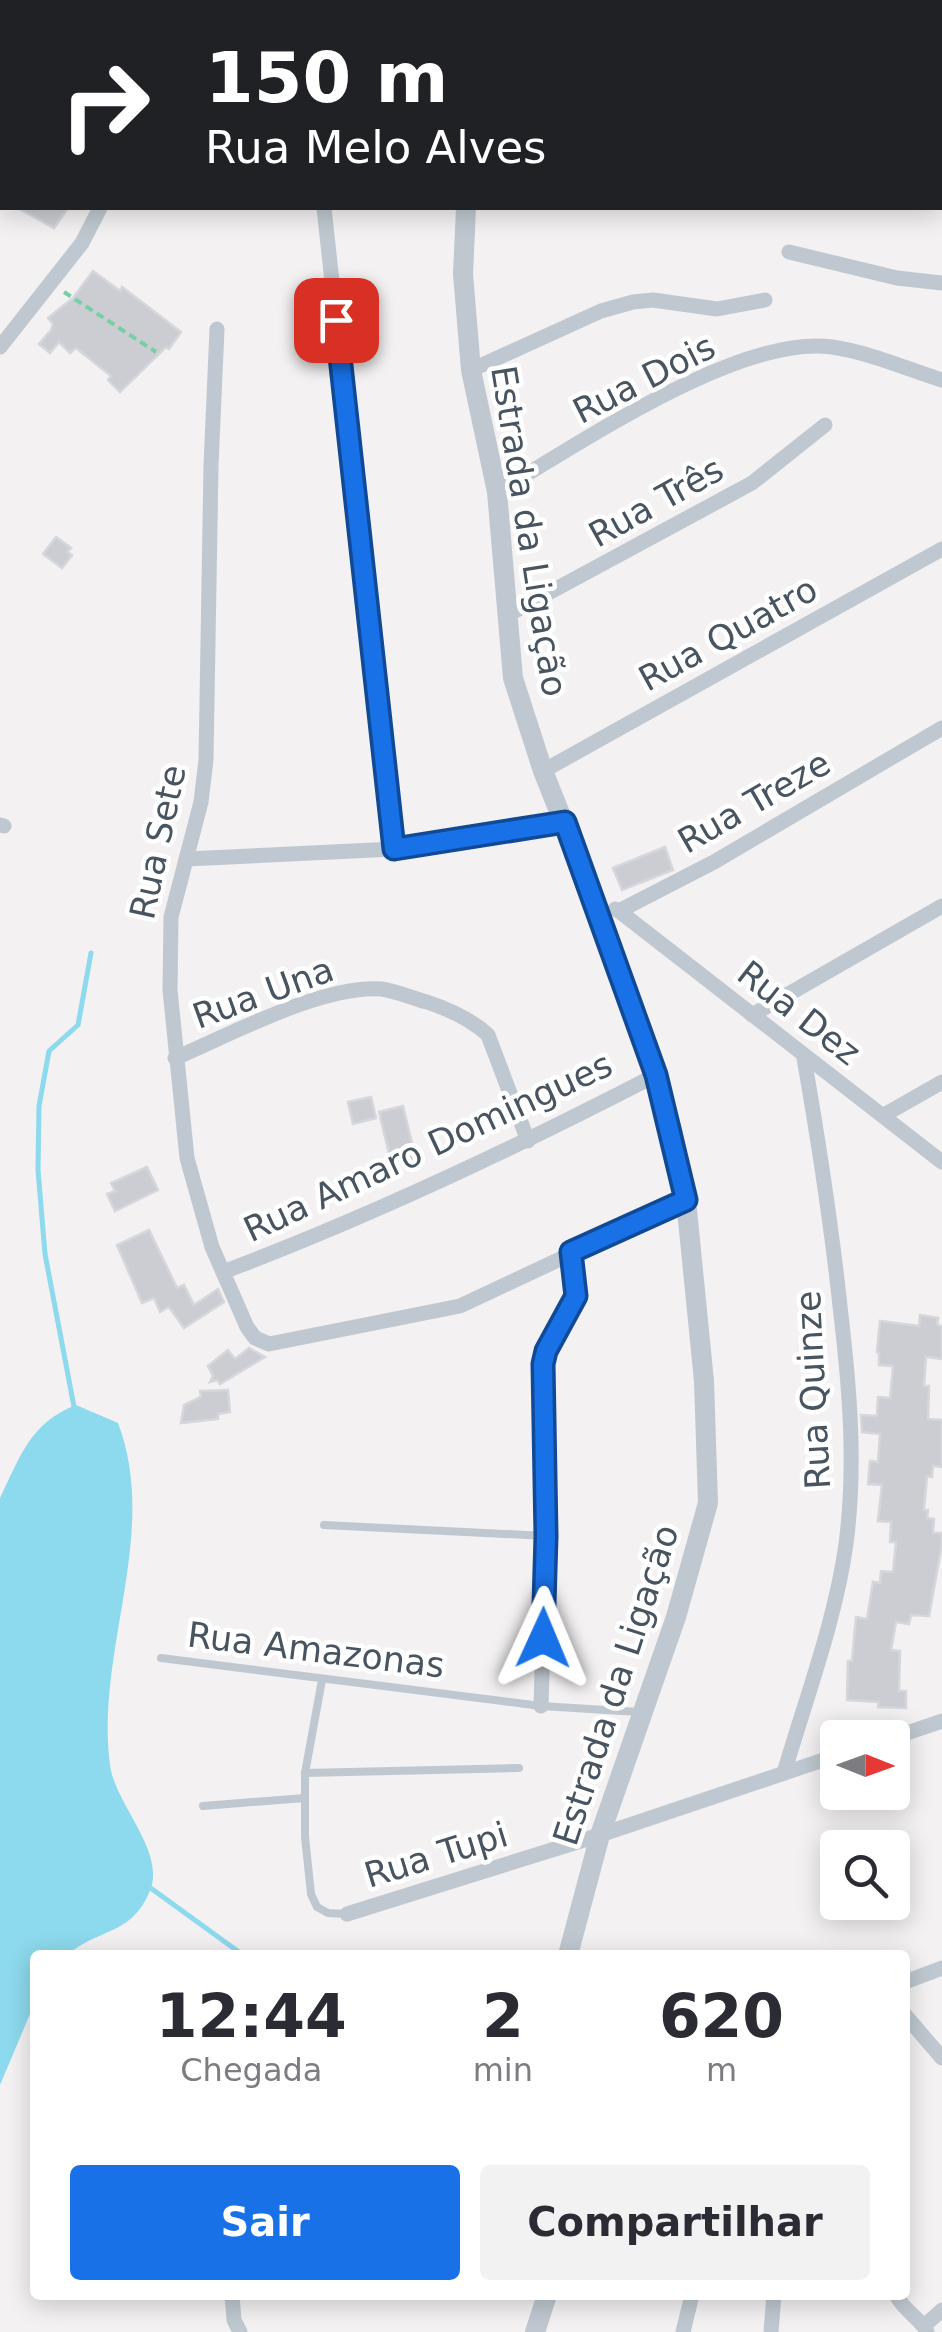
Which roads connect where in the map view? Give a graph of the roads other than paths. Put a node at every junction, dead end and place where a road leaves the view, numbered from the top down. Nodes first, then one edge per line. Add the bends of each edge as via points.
1 (99, 210) edge
2 (324, 210) edge
3 (466, 210) edge
4 (789, 252) dead end
5 (942, 283) edge
6 (765, 300) dead end
7 (217, 329) dead end
8 (0, 347) edge
9 (471, 370) junction
10 (942, 380) edge
11 (825, 425) dead end
12 (498, 492) junction
13 (942, 549) edge
14 (506, 616) junction
15 (942, 728) edge
16 (543, 771) junction
17 (565, 822) junction
18 (394, 849) junction
19 (186, 860) junction
20 (594, 899) junction
21 (942, 906) edge
22 (619, 911) junction
23 (752, 1015) junction
24 (176, 1058) junction
25 (804, 1058) junction
26 (656, 1075) junction
27 (942, 1082) edge
28 (884, 1115) junction
29 (528, 1141) junction
30 (942, 1162) edge
31 (686, 1200) junction
32 (571, 1252) junction
33 (223, 1272) junction
34 (324, 1525) dead end
35 (546, 1536) junction
36 (161, 1658) dead end
37 (322, 1680) junction
38 (541, 1706) junction
39 (644, 1712) junction
40 (942, 1722) edge
41 (910, 1732) edge
42 (820, 1761) edge
43 (519, 1768) dead end
44 (784, 1772) junction
45 (306, 1774) junction
46 (305, 1798) junction
47 (202, 1806) dead end
48 (600, 1835) junction
49 (347, 1914) joint
50 (569, 1950) edge
51 (942, 1968) edge
52 (910, 1980) edge
53 (910, 2021) edge
54 (942, 2058) edge
55 (232, 2300) edge
56 (545, 2300) edge
57 (691, 2300) edge
58 (774, 2300) edge
59 (899, 2300) edge
60 (942, 2310) edge
61 (926, 2329) edge
62 (240, 2332) edge
63 (535, 2332) edge
64 (683, 2332) edge
65 (771, 2332) edge

1 - 8 street via 82,243
2 - 18 street
3 - 9 street, Estrada da Ligação
4 - 5 street
6 - 9 street via 717,309 633,302
7 - 19 street, Rua Sete via 206,760
9 - 12 street, Estrada da Ligação
10 - 12 street, Rua Dois via 830,346 778,352 674,390
11 - 14 street, Rua Três via 752,483
12 - 14 street, Estrada da Ligação
13 - 16 street, Rua Quatro
14 - 16 street, Estrada da Ligação via 513,678
15 - 22 street, Rua Treze
16 - 17 street, Estrada da Ligação
17 - 18 street
17 - 20 street, Estrada da Ligação
18 - 19 street
19 - 24 street, Rua Sete via 168,948
20 - 22 street
20 - 26 street, Estrada da Ligação
21 - 23 street
22 - 23 street, Rua Dez
23 - 25 street, Rua Dez
24 - 29 street, Rua Una via 310,1001 385,990 437,1006 488,1035
24 - 33 street, Rua Sete via 188,1158
25 - 28 street, Rua Dez
25 - 44 street, Rua Quinze via 829,1200 851,1405 852,1488 830,1620
26 - 29 street, Rua Amaro Domingues
26 - 31 street, Estrada da Ligação
27 - 28 street
28 - 30 street, Rua Dez
29 - 33 street, Rua Amaro Domingues
31 - 32 street
31 - 39 street, Estrada da Ligação via 708,1503
32 - 33 street, Rua Sete via 460,1306 269,1344 247,1328
32 - 35 street via 576,1296 543,1364
34 - 35 lane
35 - 38 street
36 - 37 lane, Rua Amazonas
37 - 38 lane, Rua Amazonas
37 - 45 lane
38 - 39 lane, Rua Amazonas
39 - 48 street, Estrada da Ligação
40 - 41 street
42 - 44 street, Rua Tupi
43 - 45 lane
44 - 48 street, Rua Tupi
45 - 46 lane
46 - 47 lane
46 - 49 lane via 314,1903 328,1913
48 - 49 street, Rua Tupi
48 - 50 street, Estrada da Ligação
51 - 52 street
53 - 54 street
55 - 62 street
56 - 63 street
57 - 64 street
58 - 65 street
59 - 61 street
60 - 61 street

